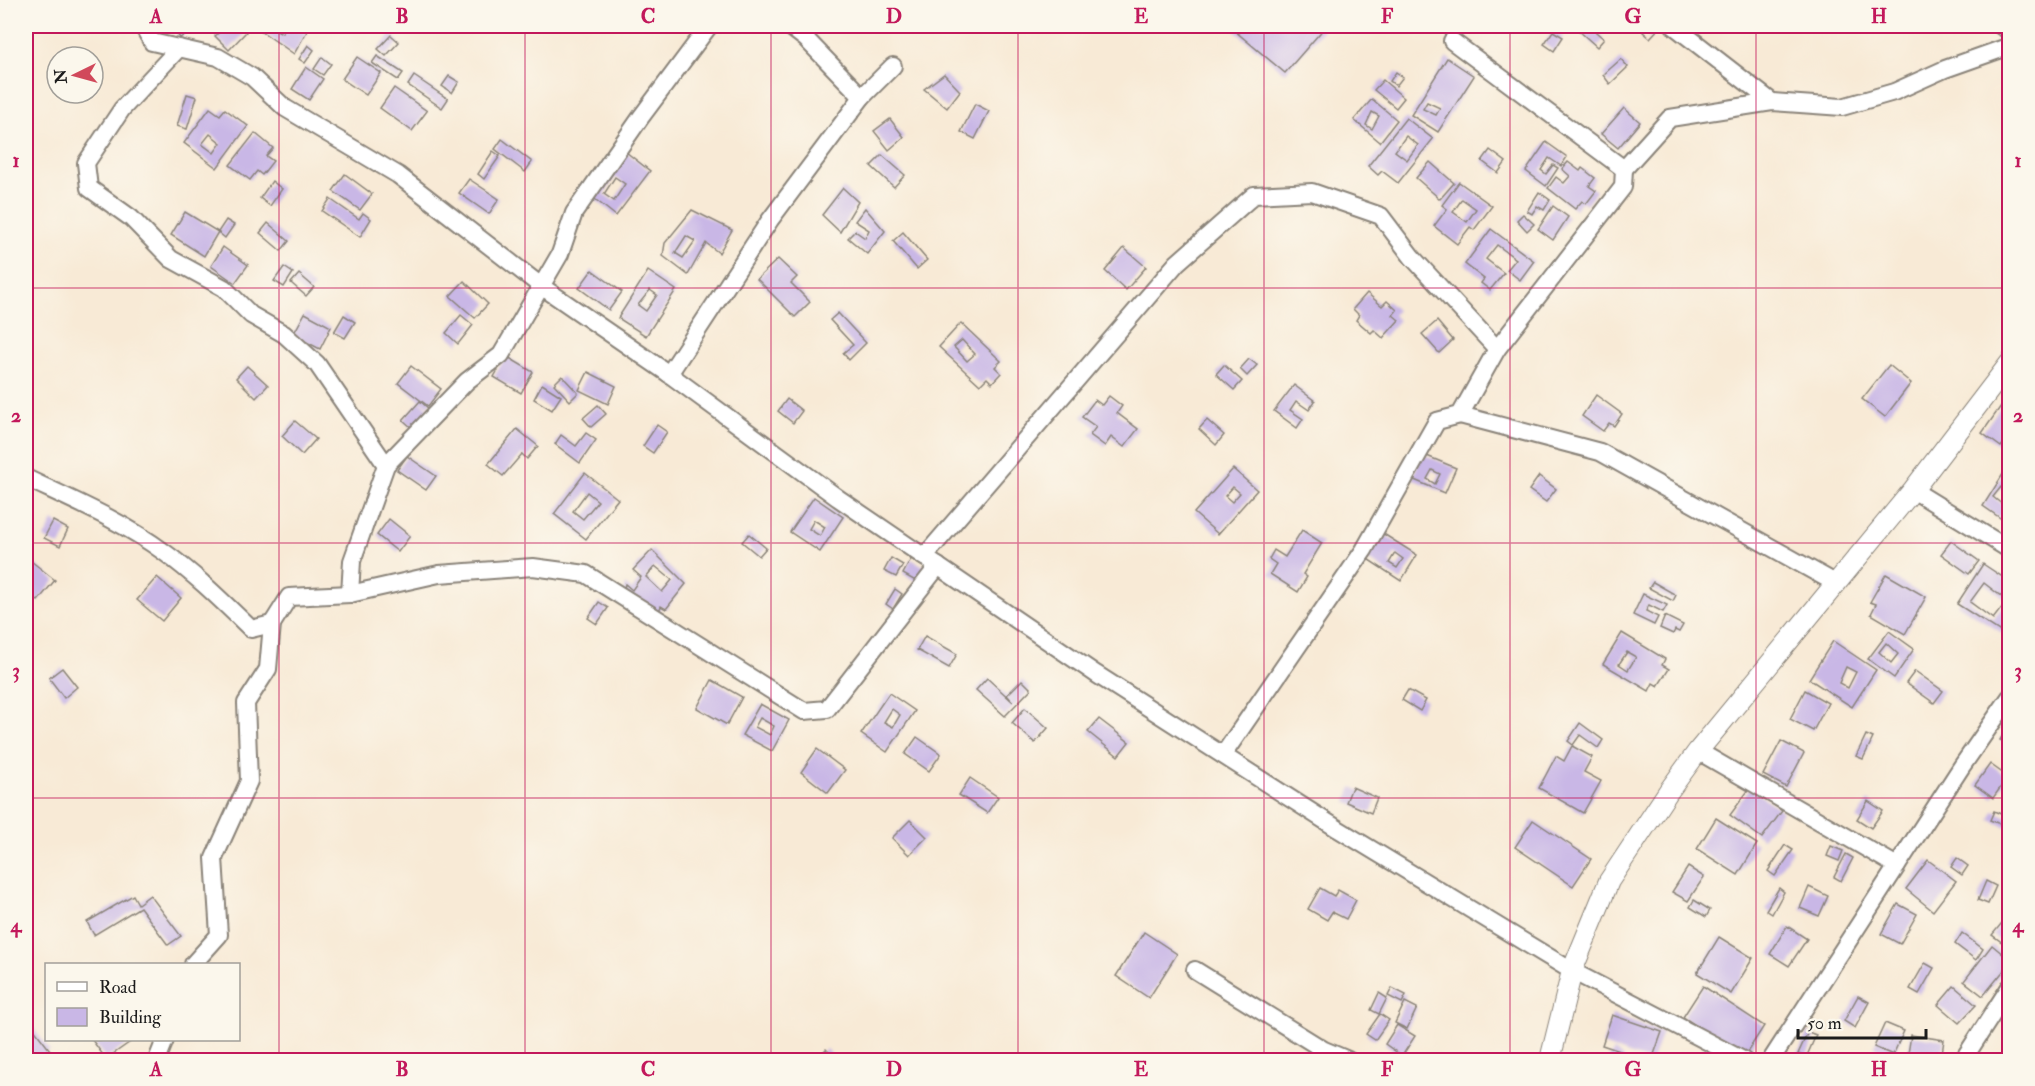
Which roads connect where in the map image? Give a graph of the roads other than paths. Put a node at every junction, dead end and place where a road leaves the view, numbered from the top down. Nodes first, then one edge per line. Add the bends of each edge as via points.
1 (143, 26) edge
2 (710, 26) edge
3 (789, 26) edge
4 (1674, 26) edge
5 (2001, 26) edge
6 (2010, 31) edge
7 (1452, 41) dead end
8 (2010, 46) edge
9 (179, 48) junction
10 (893, 66) dead end
11 (862, 97) junction
12 (1772, 102) junction
13 (1624, 169) junction
14 (541, 286) junction
15 (1497, 350) junction
16 (2010, 363) edge
17 (669, 374) junction
18 (1460, 415) junction
19 (386, 465) junction
20 (26, 478) edge
21 (1913, 490) junction
22 (2010, 550) edge
23 (931, 562) junction
24 (1837, 584) junction
25 (350, 594) junction
26 (272, 624) junction
27 (2010, 697) edge
28 (1698, 751) junction
29 (1223, 755) junction
30 (1897, 867) junction
31 (194, 963) edge
32 (1195, 970) dead end
33 (1572, 971) junction
34 (2010, 987) edge
35 (165, 1041) edge
36 (157, 1060) edge
37 (1348, 1060) edge
38 (1550, 1060) edge
39 (1743, 1060) edge
40 (1771, 1060) edge
41 (1963, 1060) edge

1 - 9 street via 152,42
2 - 14 street via 640,117 574,213 560,254
3 - 11 street
4 - 12 street
5 - 6 street
7 - 13 street
8 - 12 street via 1894,92 1842,107
9 - 14 street via 218,57 252,77 285,108 398,175
9 - 19 street via 122,109 86,163 89,188 131,218 171,259 224,288 251,315 284,334 317,364
10 - 11 street
11 - 17 street via 770,220
12 - 13 street via 1670,118
13 - 15 street via 1623,187
14 - 17 street
14 - 19 street via 501,355 467,381
15 - 18 street
15 - 23 street via 1412,257 1382,216 1312,192 1254,195 1177,263
16 - 21 street
17 - 23 street
18 - 24 street via 1600,452
18 - 29 street via 1437,421 1364,550
19 - 25 street via 352,561
20 - 26 street via 105,516 162,551 203,582 251,629
21 - 22 street
21 - 24 street
23 - 25 street via 827,709 804,711 586,574 533,567 439,574
23 - 29 street
24 - 28 street
25 - 26 street via 289,597
26 - 31 street via 268,669 246,703 249,781 214,858 219,935
27 - 30 street
28 - 30 street
28 - 33 street via 1609,881
29 - 33 street
30 - 40 street
32 - 37 street via 1324,1050
33 - 38 street
33 - 39 street
34 - 41 street
35 - 36 street

